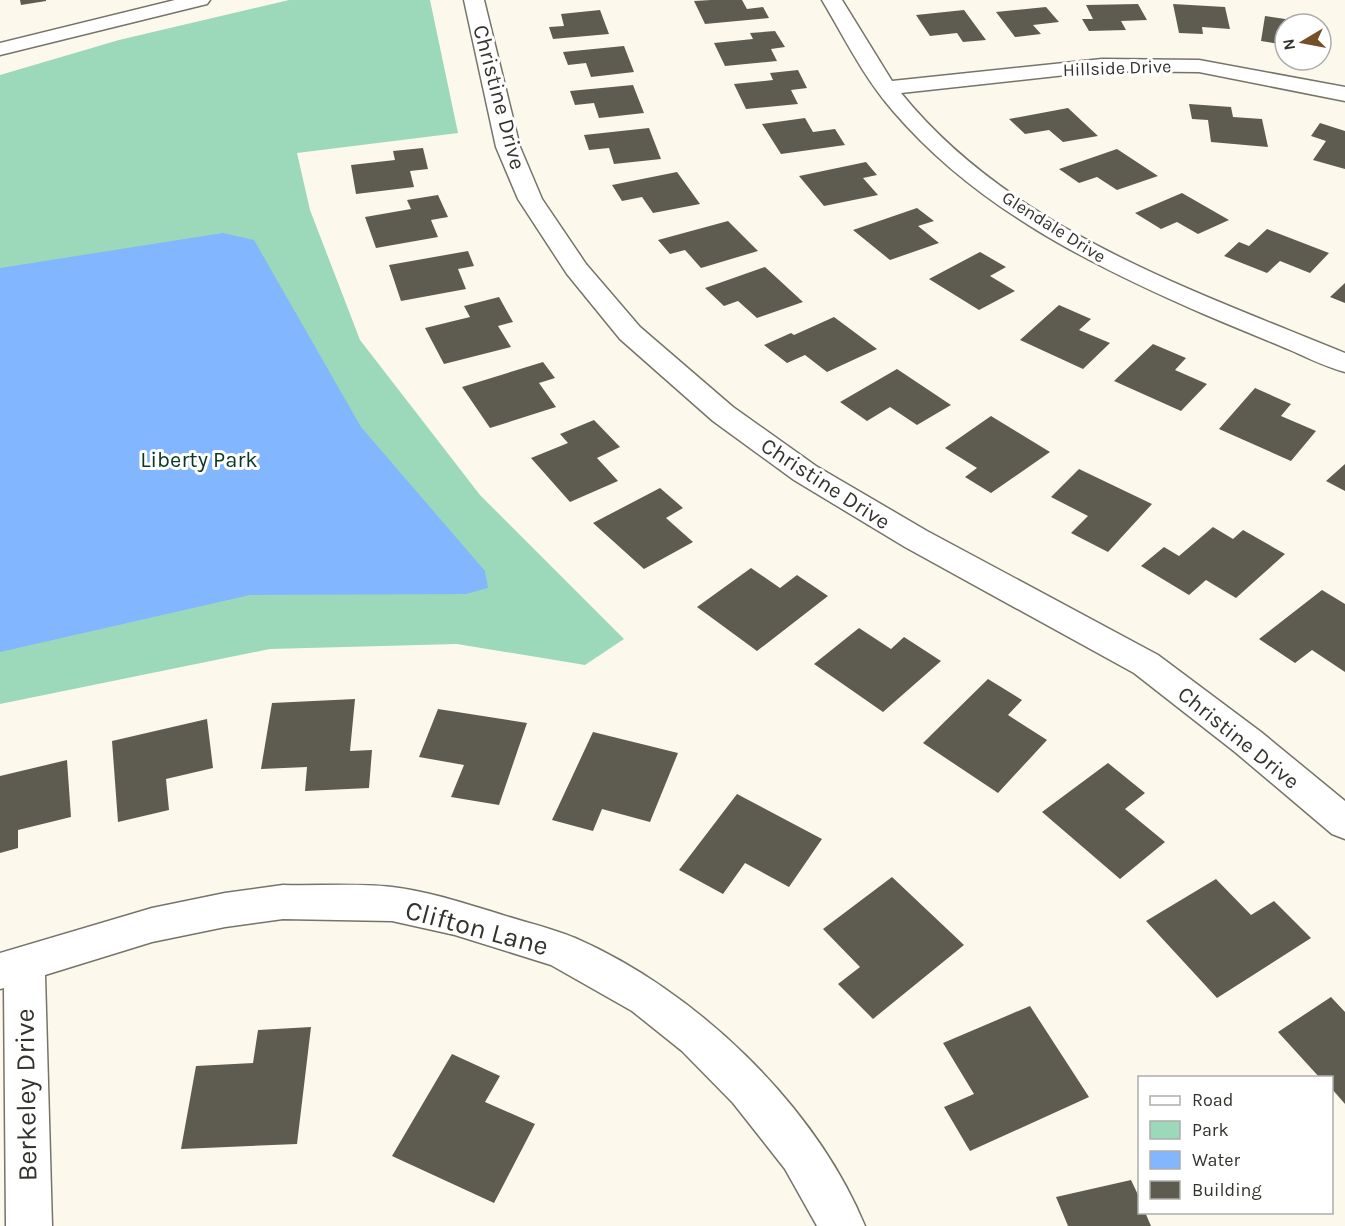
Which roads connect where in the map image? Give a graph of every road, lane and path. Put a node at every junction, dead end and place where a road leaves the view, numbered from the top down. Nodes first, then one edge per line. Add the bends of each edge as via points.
1 (200, 0) edge
2 (474, 0) edge
3 (832, 0) edge
4 (0, 49) edge
5 (887, 88) junction
6 (1345, 94) edge
7 (1345, 363) edge
8 (1345, 823) edge
9 (12, 967) edge
10 (29, 1226) edge
11 (842, 1226) edge

1 - 4 street
2 - 8 street, Christine Drive via 508,147 530,199 576,268 630,333 723,414 805,473 916,539 1146,663
3 - 5 street, Glendale Drive
5 - 6 street, Hillside Drive via 1102,65 1198,66
5 - 7 street, Glendale Drive via 947,153 1047,226 1149,280
9 - 10 street, Berkeley Drive
9 - 11 street, Clifton Lane via 152,925 284,902 392,904 455,918 562,951 647,998 697,1037 748,1089 801,1154

